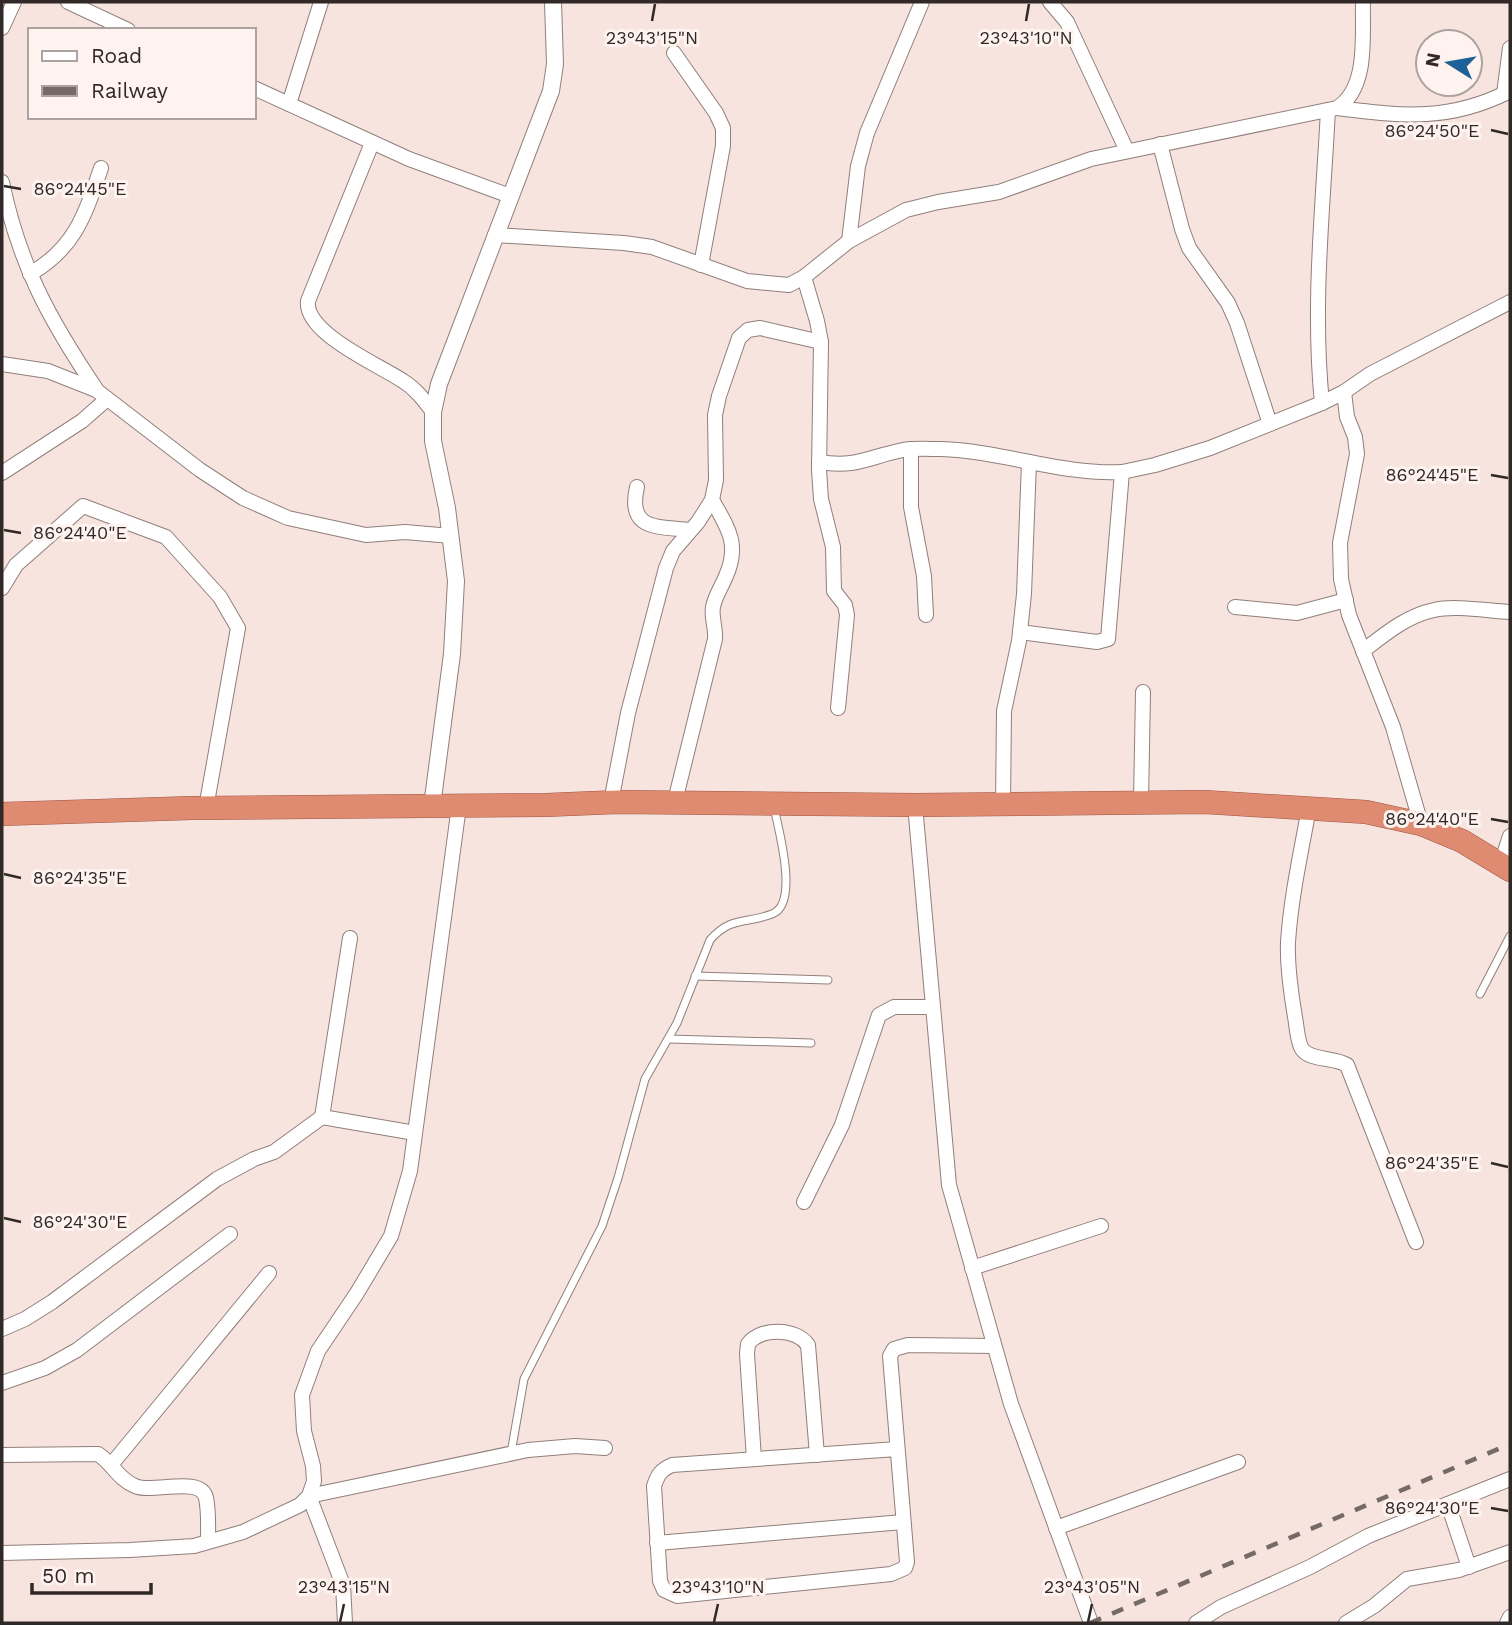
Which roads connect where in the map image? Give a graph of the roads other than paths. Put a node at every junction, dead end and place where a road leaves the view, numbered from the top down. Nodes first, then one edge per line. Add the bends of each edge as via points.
1 (14, 2) edge
2 (69, 2) edge
3 (321, 2) edge
4 (553, 2) edge
5 (922, 2) edge
6 (1051, 2) edge
7 (1363, 2) edge
8 (2, 28) edge
9 (124, 28) edge
10 (1510, 48) edge
11 (674, 53) dead end
12 (256, 89) edge
13 (1507, 93) edge
14 (289, 104) junction
15 (1333, 109) junction
16 (372, 143) junction
17 (1160, 144) junction
18 (1127, 151) junction
19 (102, 168) dead end
20 (2, 182) edge
21 (510, 196) junction
22 (495, 235) junction
23 (849, 241) junction
24 (701, 265) junction
25 (30, 274) junction
26 (804, 277) junction
27 (1510, 302) edge
28 (821, 342) junction
29 (2, 363) edge
30 (1344, 392) junction
31 (102, 394) junction
32 (1322, 403) junction
33 (433, 412) junction
34 (1270, 424) junction
35 (911, 449) junction
36 (819, 462) junction
37 (1030, 462) junction
38 (1122, 472) junction
39 (2, 473) edge
40 (637, 486) dead end
41 (712, 500) junction
42 (690, 530) junction
43 (451, 536) junction
44 (2, 588) edge
45 (1346, 600) junction
46 (1235, 607) dead end
47 (1510, 612) edge
48 (926, 615) dead end
49 (1020, 632) junction
50 (1363, 651) junction
51 (1143, 692) dead end
52 (838, 708) dead end
53 (675, 801) junction
54 (611, 802) junction
55 (1141, 802) junction
56 (773, 803) junction
57 (1003, 804) junction
58 (915, 805) junction
59 (432, 806) junction
60 (459, 806) junction
61 (206, 808) junction
62 (1309, 808) junction
63 (2, 814) edge
64 (1421, 824) junction
65 (1510, 836) edge
66 (1506, 867) edge
67 (1510, 936) edge
68 (350, 938) dead end
69 (695, 976) junction
70 (828, 979) dead end
71 (1480, 994) dead end
72 (933, 1007) junction
73 (669, 1039) junction
74 (811, 1042) dead end
75 (323, 1117) junction
76 (415, 1133) junction
77 (804, 1202) dead end
78 (1101, 1226) dead end
79 (230, 1234) dead end
80 (1416, 1241) dead end
81 (972, 1268) junction
82 (269, 1273) dead end
83 (2, 1329) edge
84 (994, 1346) junction
85 (2, 1382) edge
86 (605, 1448) dead end
87 (897, 1449) junction
88 (511, 1453) junction
89 (2, 1455) edge
90 (817, 1455) junction
91 (754, 1459) junction
92 (1238, 1462) dead end
93 (110, 1465) junction
94 (1510, 1479) edge
95 (309, 1496) junction
96 (1448, 1504) junction
97 (903, 1522) junction
98 (1056, 1528) junction
99 (208, 1542) junction
100 (657, 1544) junction
101 (2, 1553) edge
102 (1510, 1554) edge
103 (1468, 1567) junction
104 (1510, 1618) edge
105 (345, 1623) edge
106 (1091, 1623) edge
107 (1196, 1623) edge
108 (1346, 1623) edge
109 (1507, 1623) edge

1 - 8 street
2 - 9 street
3 - 14 street
4 - 21 street via 551,91
5 - 23 street via 867,133
6 - 18 street via 1067,22
7 - 15 street via 1360,71 1348,102
10 - 13 street
11 - 24 street via 723,128
12 - 14 street
13 - 15 street via 1446,114 1398,116
14 - 16 street
15 - 17 street
15 - 32 street via 1320,285
16 - 21 street
16 - 33 street via 307,308 313,321 340,343 404,381
17 - 18 street
17 - 34 street via 1189,248 1228,303
18 - 23 street via 999,192 906,210
19 - 25 street via 71,240
20 - 25 street
21 - 22 street
22 - 24 street via 643,246
22 - 33 street via 439,384
23 - 26 street
24 - 26 street via 778,286
25 - 31 street via 64,341
26 - 28 street
27 - 30 street
28 - 36 street
28 - 41 street via 760,328 739,338 715,415
29 - 31 street via 48,371
30 - 32 street
30 - 45 street via 1357,454 1340,543
31 - 39 street via 82,421
31 - 43 street via 200,470 243,498 288,518 366,535
32 - 34 street
33 - 43 street via 433,441
34 - 38 street via 1155,466
35 - 36 street via 849,465
35 - 37 street
35 - 48 street via 911,507
36 - 52 street via 821,499 833,547 834,591 847,615
37 - 38 street
37 - 49 street
38 - 49 street via 1108,639 1097,642
40 - 42 street via 634,503 640,519 655,526
41 - 42 street
41 - 53 street via 728,527 733,558 714,602 715,639
42 - 54 street via 666,568 628,713
43 - 59 street via 456,581 452,654
44 - 61 street via 16,565 83,506 166,537 220,597 238,628
45 - 46 street via 1297,613
45 - 50 street
47 - 50 street via 1436,609 1393,628
49 - 57 street via 1004,710
50 - 64 street via 1393,727
51 - 55 street
53 - 54 highway
53 - 56 highway
54 - 60 highway
55 - 57 highway
55 - 62 highway
56 - 58 highway
56 - 69 lane via 784,853 783,904 772,914 719,929
57 - 58 highway
58 - 72 street
59 - 60 highway
59 - 61 highway
60 - 76 street
61 - 63 highway
62 - 64 highway via 1366,812
62 - 80 street via 1288,944 1299,1041 1310,1055 1347,1065
64 - 66 highway
65 - 66 street
67 - 71 lane
68 - 75 street
69 - 70 lane
69 - 73 lane
72 - 77 street via 894,1007 879,1015 842,1125
72 - 81 street via 949,1185
73 - 74 lane
73 - 88 lane via 645,1079 602,1226 524,1379
75 - 76 street
75 - 83 street via 274,1152 234,1168 51,1302
76 - 95 street via 410,1171 391,1236 318,1351 302,1395 303,1431 313,1466
78 - 81 street
79 - 85 street via 77,1350 45,1368
81 - 84 street
82 - 93 street
84 - 87 street via 908,1345 894,1349 890,1356
84 - 98 street
86 - 88 street via 575,1446
87 - 90 street
87 - 97 street
88 - 95 street
89 - 93 street via 98,1454
90 - 91 street
90 - 91 street via 807,1345 788,1332 760,1334 748,1344
91 - 100 street via 663,1469 654,1486
92 - 98 street
93 - 99 street via 135,1487 190,1486 203,1491
94 - 96 street
95 - 99 street via 300,1505 243,1532
95 - 105 street via 343,1585
96 - 103 street
96 - 107 street via 1368,1536
97 - 100 street
97 - 100 street via 907,1562 900,1572 677,1596 664,1590 660,1581
98 - 106 street
99 - 101 street via 130,1550
102 - 103 street
103 - 108 street via 1407,1579
104 - 109 street

